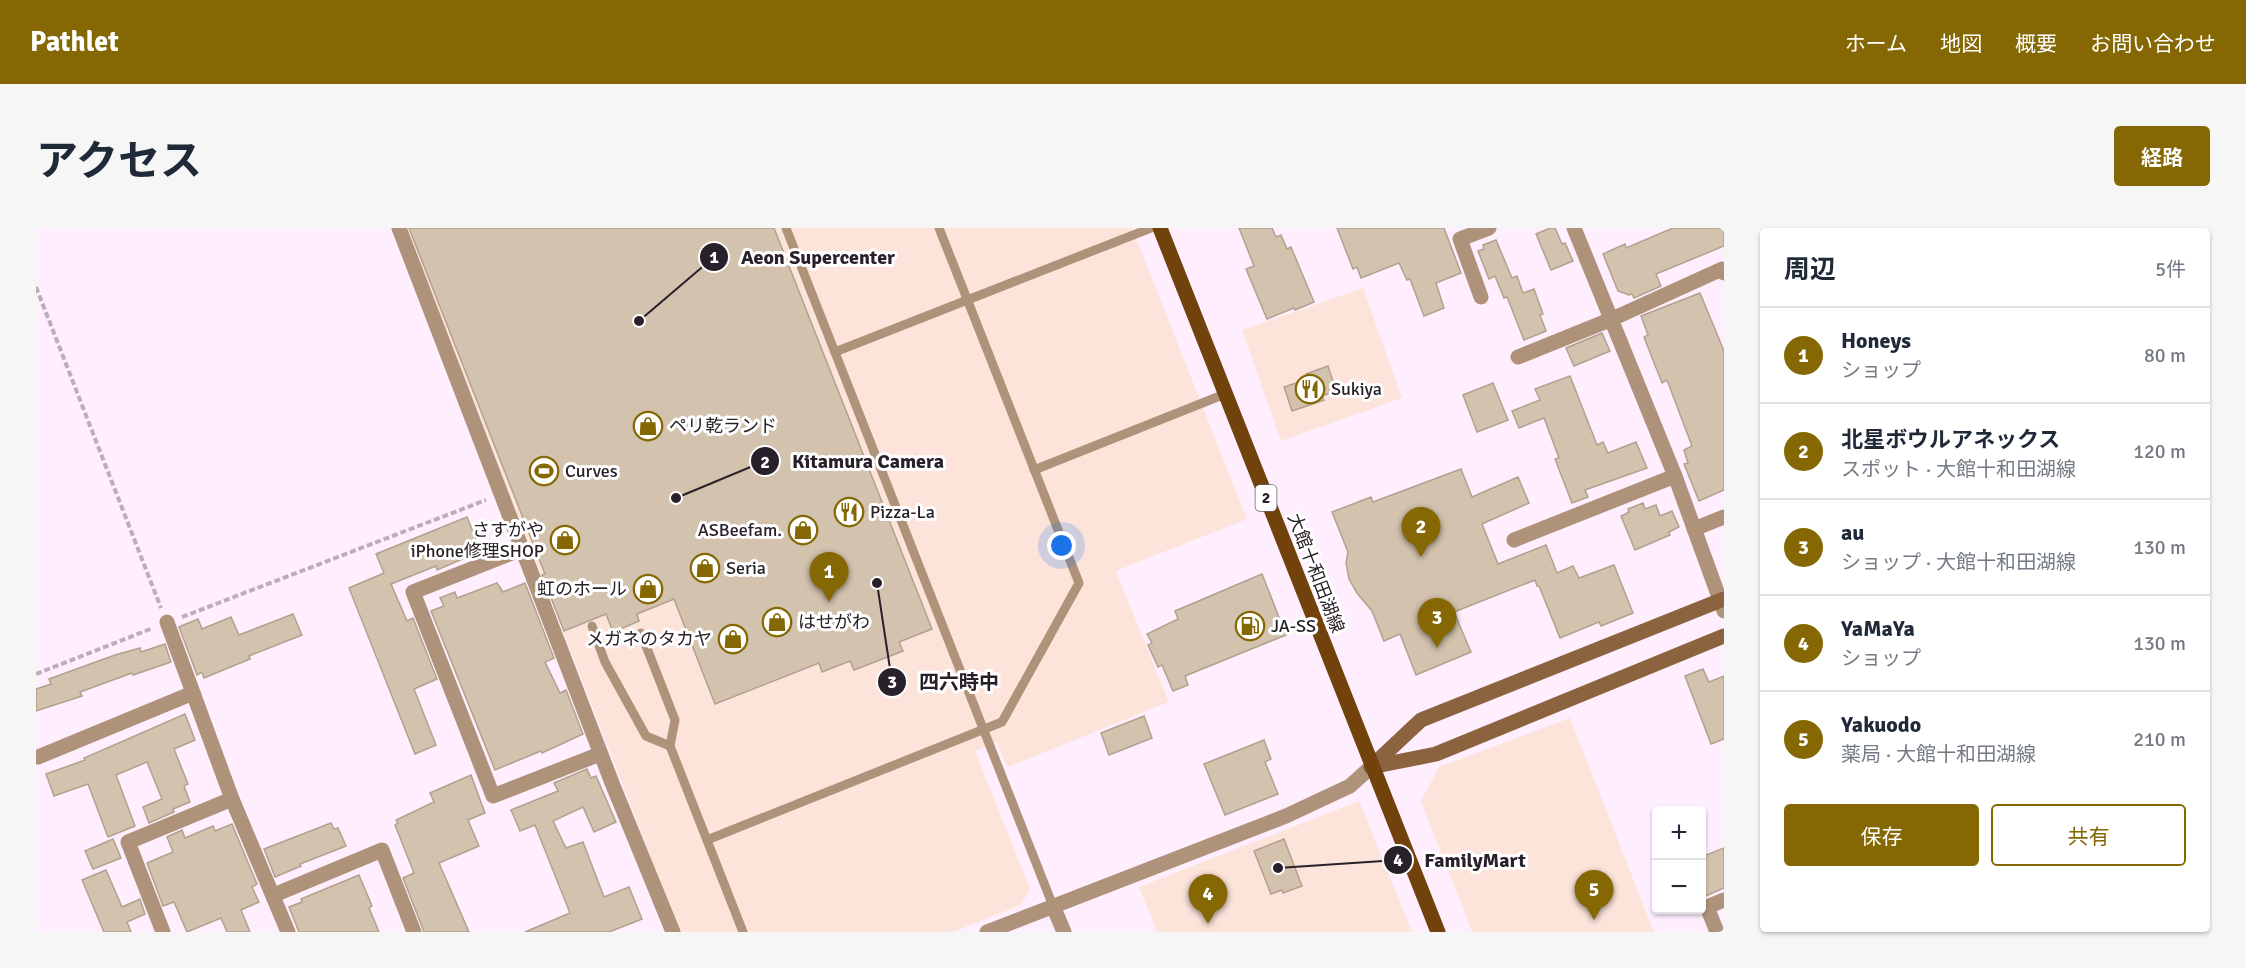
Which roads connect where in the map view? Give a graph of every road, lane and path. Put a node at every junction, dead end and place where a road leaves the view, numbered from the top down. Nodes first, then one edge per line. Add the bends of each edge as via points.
1 (399, 228) edge
2 (786, 228) edge
3 (939, 228) edge
4 (1151, 228) edge
5 (1160, 228) edge
6 (1489, 228) edge
7 (1574, 228) edge
8 (1724, 273) edge
9 (36, 287) edge
10 (1480, 297) dead end
11 (968, 300) junction
12 (1612, 319) junction
13 (835, 352) junction
14 (1518, 357) dead end
15 (1225, 394) junction
16 (1034, 470) junction
17 (1675, 476) junction
18 (501, 495) junction
19 (1724, 517) edge
20 (1694, 529) junction
21 (1514, 540) dead end
22 (522, 549) junction
23 (1722, 604) edge
24 (167, 622) junction
25 (592, 626) dead end
26 (641, 633) dead end
27 (1724, 636) edge
28 (36, 674) edge
29 (193, 693) junction
30 (985, 729) junction
31 (670, 746) junction
32 (600, 754) junction
33 (38, 757) dead end
34 (1371, 767) junction
35 (232, 799) junction
36 (707, 840) junction
37 (274, 895) junction
38 (1724, 900) edge
39 (1053, 906) junction
40 (668, 930) edge
41 (163, 932) edge
42 (288, 932) edge
43 (414, 932) edge
44 (743, 932) edge
45 (987, 932) edge
46 (1064, 932) edge
47 (1438, 932) edge
48 (1716, 932) edge

1 - 18 street
2 - 13 lane
3 - 11 lane
4 - 11 lane
5 - 15 main road, 大館十和田湖線 / 2
6 - 10 street via 1460,239
7 - 12 street
8 - 12 street via 1722,269
9 - 24 path
11 - 13 lane
11 - 16 lane
12 - 14 street
12 - 17 street
13 - 30 lane
15 - 16 lane
15 - 34 main road, 大館十和田湖線 / 2
16 - 30 lane via 1079,583 1005,718
17 - 20 street
17 - 21 street
18 - 22 street
18 - 24 path
19 - 20 street
20 - 23 street
22 - 32 street
22 - 32 street via 413,592 493,796
23 - 34 street via 1421,720
24 - 28 path
24 - 29 street
25 - 31 lane via 605,662 646,736
26 - 31 lane via 675,720
27 - 34 street via 1436,754
29 - 33 street
29 - 35 street
30 - 36 lane
30 - 39 lane
31 - 36 lane
32 - 40 street
34 - 39 street via 1350,786 1286,816
34 - 47 main road, 大館十和田湖線 / 2
35 - 37 street
35 - 41 street via 128,842
36 - 44 lane
37 - 42 street
37 - 43 street via 382,850
38 - 48 street via 1707,907
39 - 45 street
39 - 46 street

